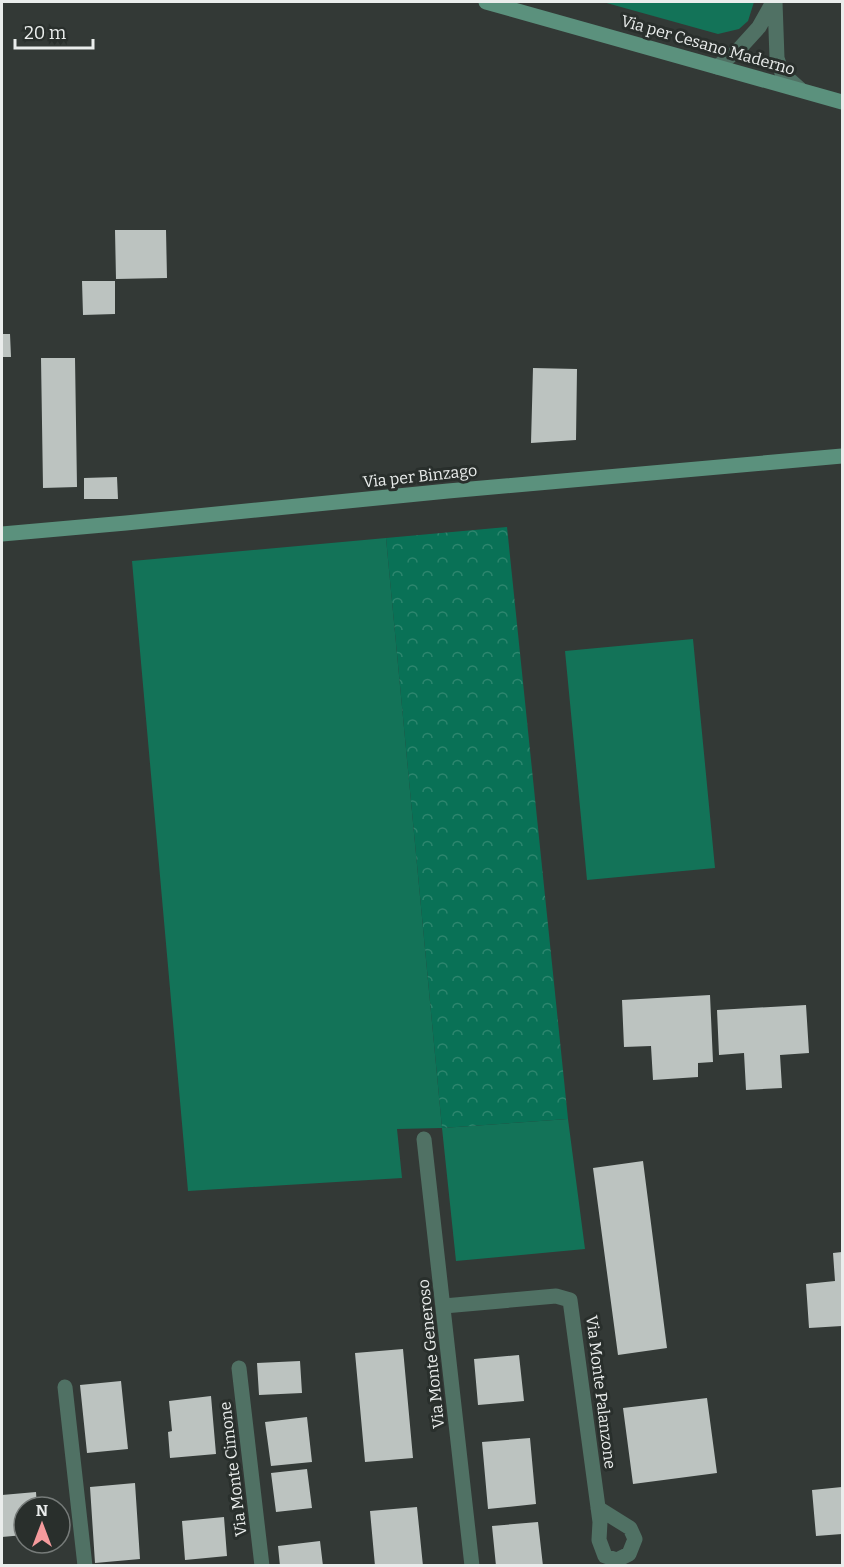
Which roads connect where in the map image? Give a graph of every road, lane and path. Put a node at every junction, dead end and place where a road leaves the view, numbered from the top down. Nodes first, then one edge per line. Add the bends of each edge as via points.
1 (492, 2) edge
2 (774, 2) edge
3 (717, 67) junction
4 (800, 89) junction
5 (843, 102) edge
6 (843, 456) edge
7 (2, 534) edge
8 (424, 1139) dead end
9 (444, 1306) junction
10 (240, 1368) dead end
11 (65, 1387) dead end
12 (598, 1508) dead end
13 (85, 1566) edge
14 (262, 1566) edge
15 (472, 1566) edge

1 - 3 main road, Via per Cesano Maderno
2 - 3 street via 759,27
2 - 4 street via 777,58 782,73
3 - 4 main road, Via per Cesano Maderno
4 - 5 main road, Via per Cesano Maderno
6 - 7 main road, Via per Binzago
8 - 9 street, Via Monte Generoso
9 - 12 street, Via Monte Palanzone via 556,1296 570,1300
9 - 15 street, Via Monte Generoso
10 - 14 street, Via Monte Cimone
11 - 13 street

